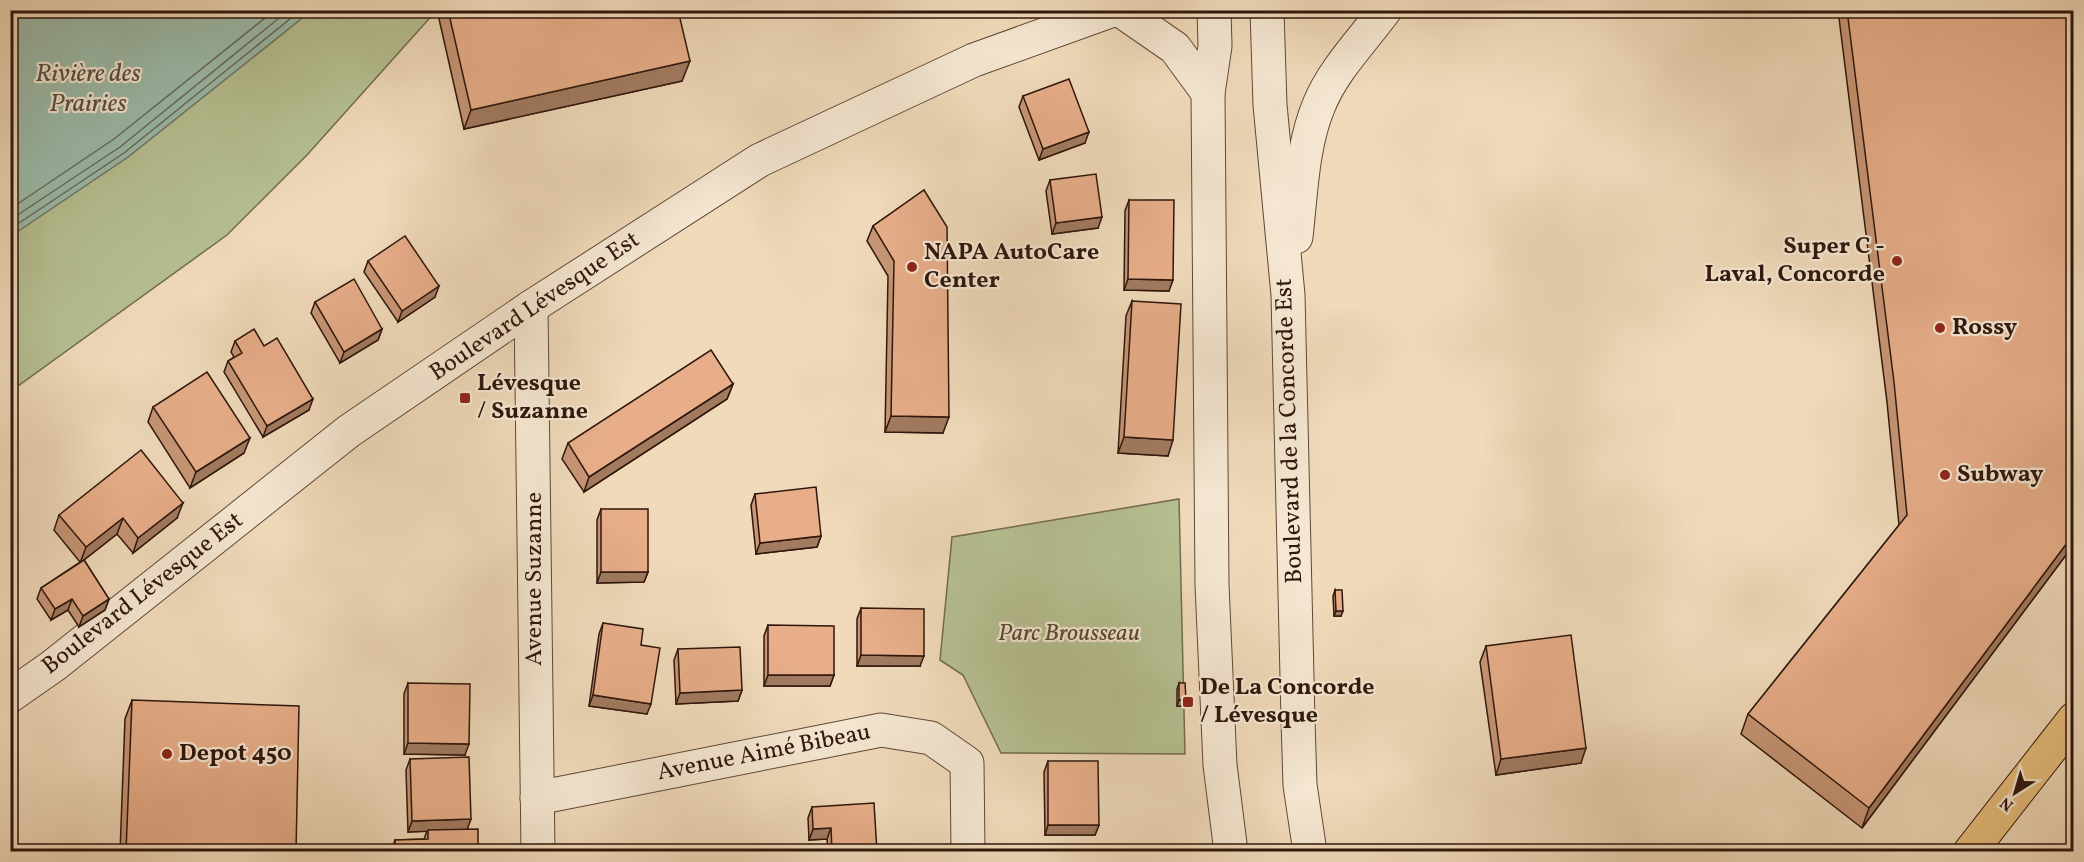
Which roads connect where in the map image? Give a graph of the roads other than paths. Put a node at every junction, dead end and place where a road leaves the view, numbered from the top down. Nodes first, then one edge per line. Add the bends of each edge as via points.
1 (1113, 10) edge
2 (1120, 10) edge
3 (1214, 10) edge
4 (1267, 10) edge
5 (1385, 10) edge
6 (1208, 93) junction
7 (1288, 295) junction
8 (531, 308) junction
9 (10, 696) edge
10 (2073, 719) edge
11 (537, 798) junction
12 (538, 852) edge
13 (968, 852) edge
14 (1231, 852) edge
15 (1310, 852) edge
16 (1970, 852) edge

1 - 8 street, Boulevard Lévesque Est via 957,68 760,160
2 - 6 street via 1175,48
3 - 6 street via 1215,46
4 - 7 street, Boulevard de la Concorde Est via 1270,105
5 - 7 street via 1337,74 1315,115 1308,140
6 - 14 street via 1212,585 1220,765
7 - 15 street, Boulevard de la Concorde Est via 1299,741
8 - 9 street, Boulevard Lévesque Est via 349,431
8 - 11 street, Avenue Suzanne
10 - 16 highway
11 - 12 street, Avenue Suzanne
11 - 13 street, Avenue Aimé Bibeau via 881,730 931,738 967,763

